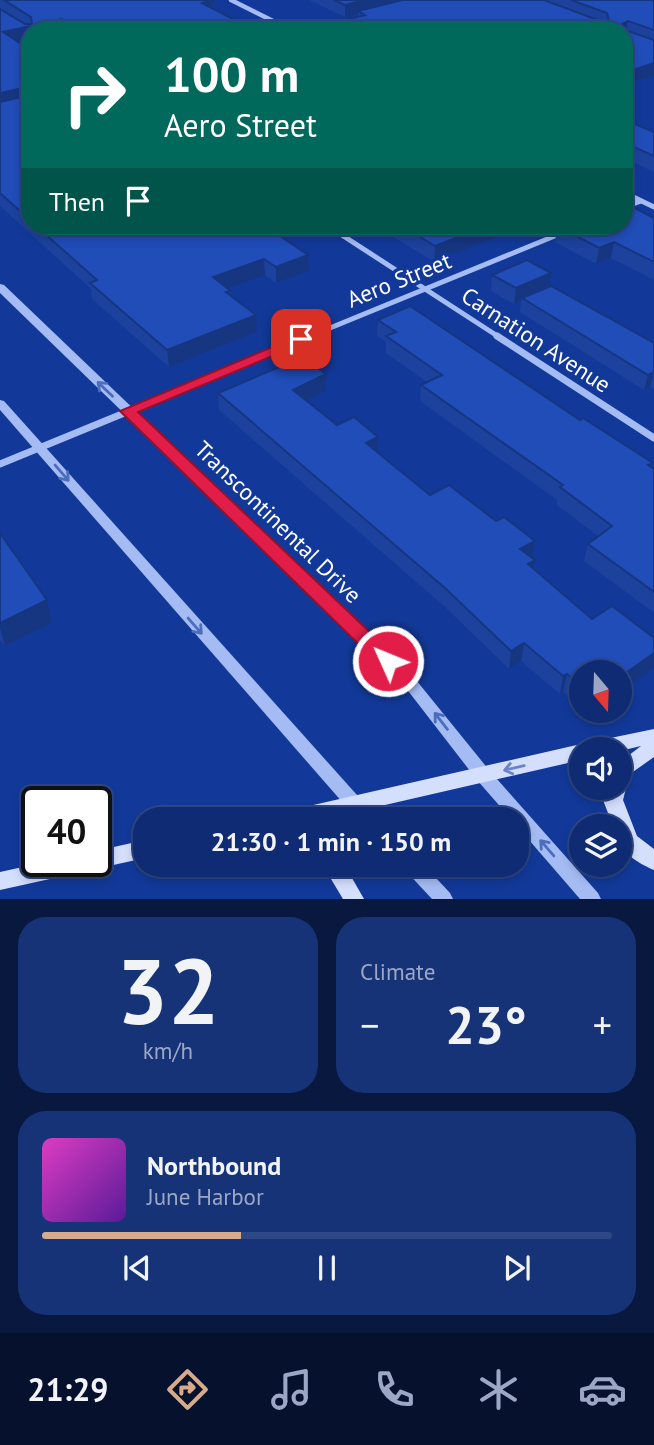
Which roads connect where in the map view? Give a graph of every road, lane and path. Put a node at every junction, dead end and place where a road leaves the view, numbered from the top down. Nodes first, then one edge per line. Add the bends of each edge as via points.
1 (230, 0) edge
2 (273, 21) edge
3 (633, 197) edge
4 (641, 201) junction
5 (633, 204) edge
6 (654, 207) edge
7 (342, 235) edge
8 (557, 235) edge
9 (0, 287) edge
10 (425, 288) junction
11 (0, 403) edge
12 (128, 411) junction
13 (654, 438) edge
14 (40, 448) junction
15 (0, 464) edge
16 (654, 736) edge
17 (632, 741) edge
18 (654, 747) edge
19 (569, 755) edge
20 (632, 763) edge
21 (483, 775) junction
22 (613, 800) edge
23 (357, 807) edge
24 (377, 807) edge
25 (133, 852) edge
26 (112, 857) edge
27 (654, 861) edge
28 (21, 877) edge
29 (340, 877) edge
30 (423, 877) edge
31 (0, 881) edge
32 (354, 899) edge
33 (444, 899) edge
34 (592, 899) edge

1 - 2 street
3 - 4 street
4 - 5 street
4 - 6 street
7 - 10 street, Carnation Avenue
8 - 10 street, Aero Street
12 -> 9 street, Transcontinental Drive
10 - 12 street, Aero Street
10 - 13 street, Carnation Avenue
11 - 14 street
12 - 14 street, Aero Street
21 -> 12 street, Transcontinental Drive via 407,679
14 - 15 street, Aero Street
14 -> 23 street
16 - 17 main road
18 - 20 main road
19 -> 21 main road
21 - 24 main road
34 -> 21 street, Transcontinental Drive
22 - 27 main road via 629,842
25 - 26 main road
28 - 31 main road
29 - 32 main road
30 - 33 street

